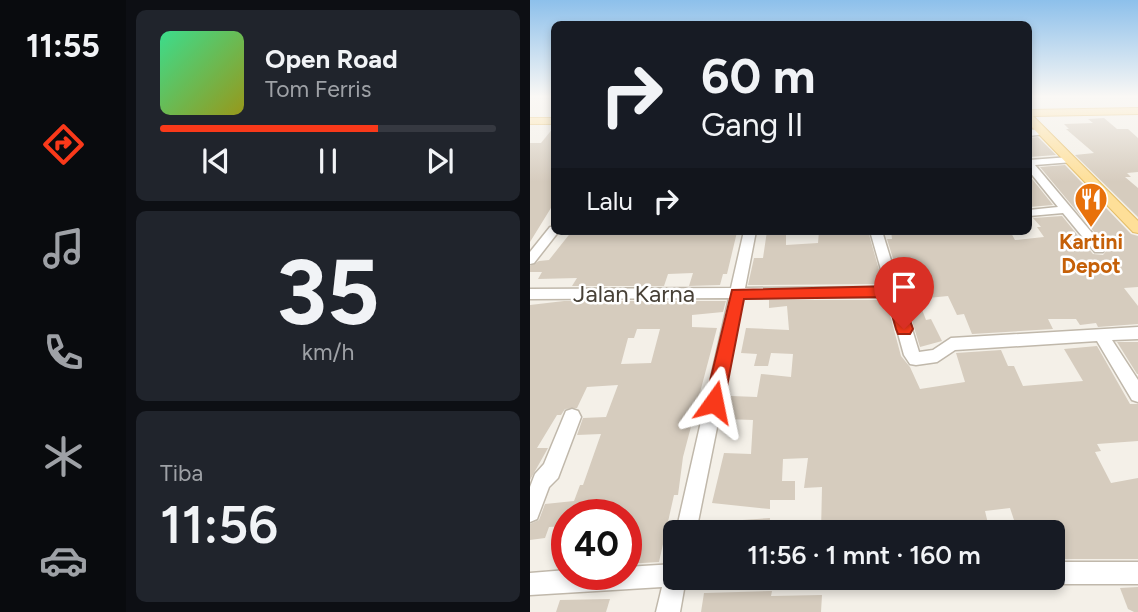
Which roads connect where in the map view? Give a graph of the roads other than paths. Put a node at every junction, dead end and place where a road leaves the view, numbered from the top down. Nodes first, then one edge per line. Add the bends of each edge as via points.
1 (1035, 132) edge
2 (1070, 160) junction
3 (1032, 164) edge
4 (1032, 168) edge
5 (1066, 209) junction
6 (1032, 212) edge
7 (1138, 229) edge
8 (551, 234) edge
9 (749, 235) edge
10 (877, 235) edge
11 (1099, 249) dead end
12 (530, 260) edge
13 (893, 292) junction
14 (530, 294) edge
15 (737, 294) junction
16 (1138, 333) edge
17 (1101, 335) junction
18 (1138, 395) edge
19 (572, 417) dead end
20 (530, 512) edge
21 (689, 520) edge
22 (1065, 573) edge
23 (1138, 573) edge
24 (663, 577) edge
25 (530, 584) edge
26 (672, 590) edge
27 (668, 612) edge

1 - 2 main road
2 - 3 street
2 - 7 main road
4 - 5 street
5 - 6 street
5 - 11 street
8 - 12 street
9 - 15 street
10 - 13 street
13 - 15 street, Jalan Karna
13 - 17 street via 916,359 937,356 952,344
14 - 15 street, Jalan Karna
15 - 21 street
16 - 17 street
17 - 18 street
19 - 20 street via 552,471 542,481
22 - 23 street
24 - 25 street
26 - 27 street

